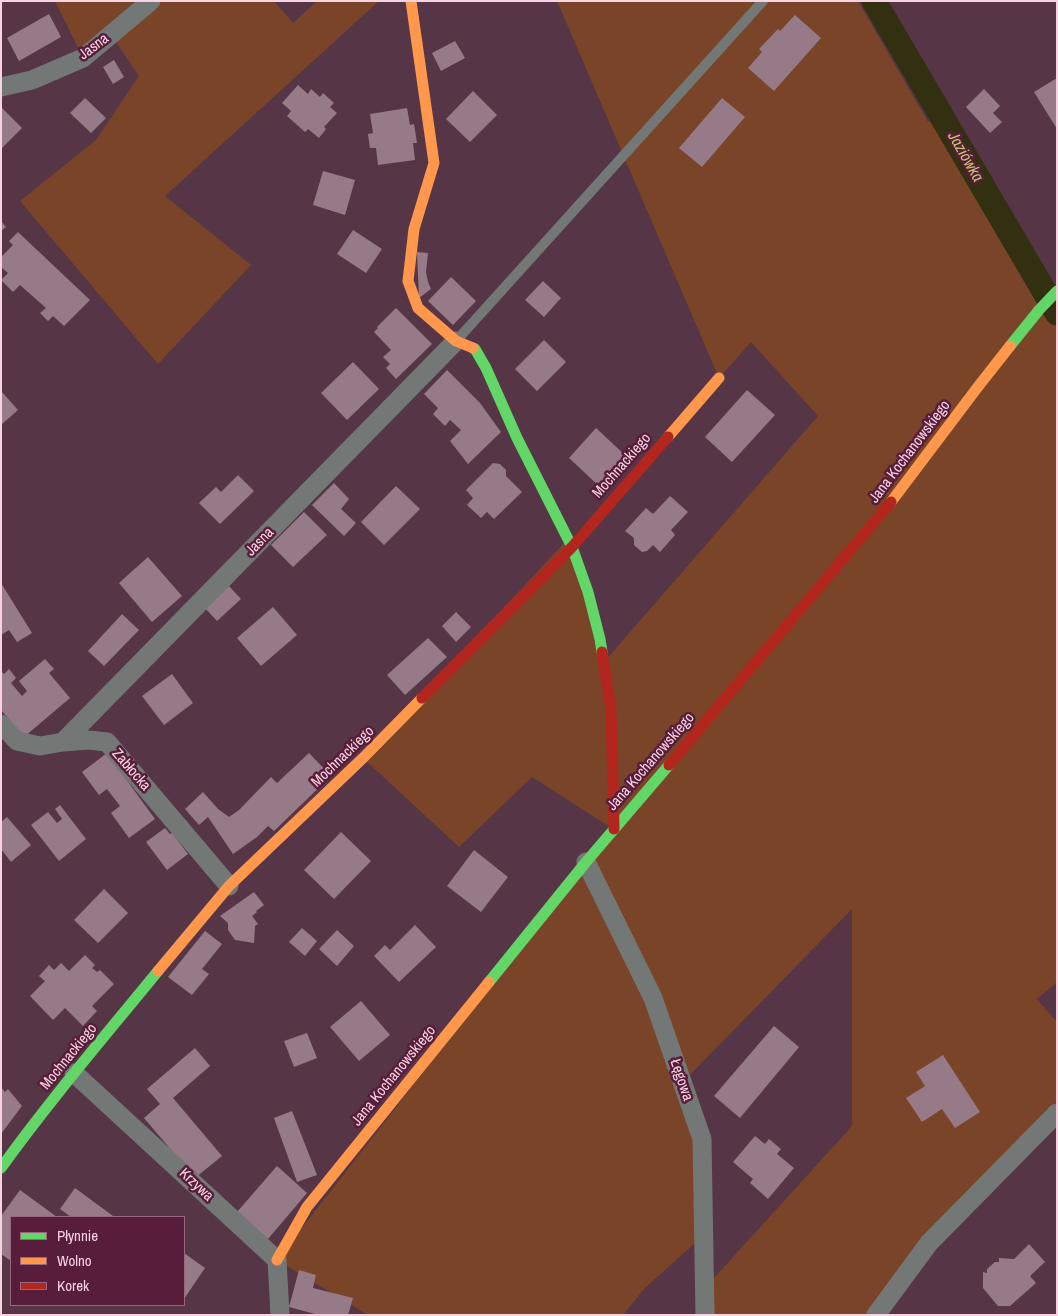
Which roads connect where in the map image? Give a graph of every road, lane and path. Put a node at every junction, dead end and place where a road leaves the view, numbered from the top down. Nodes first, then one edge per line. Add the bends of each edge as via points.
1 (151, 1) edge
2 (411, 1) edge
3 (763, 1) edge
4 (1, 87) edge
5 (1053, 295) edge
6 (456, 341) junction
7 (719, 378) dead end
8 (572, 547) junction
9 (1, 724) edge
10 (63, 742) junction
11 (614, 829) junction
12 (586, 862) junction
13 (230, 886) junction
14 (74, 1073) junction
15 (1057, 1113) edge
16 (1, 1168) edge
17 (277, 1260) junction
18 (280, 1315) edge
19 (705, 1315) edge
20 (876, 1315) edge

1 - 4 street, Jasna via 83,58 32,80
2 - 6 street via 434,163 414,229 408,282 418,308
3 - 6 lane
5 - 11 street, Jana Kochanowskiego via 977,388 893,500
6 - 8 street via 476,349
6 - 10 street, Jasna
7 - 8 street, Mochnackiego
8 - 11 street via 600,639 610,701
8 - 13 street, Mochnackiego via 364,758
9 - 10 street, Zabłocka via 17,741 40,746
10 - 13 street, Zabłocka via 107,742
11 - 12 street, Jana Kochanowskiego
12 - 17 street, Jana Kochanowskiego via 307,1207
12 - 19 street, Łęgowa via 653,998 702,1140
13 - 14 street, Mochnackiego
14 - 16 street, Mochnackiego
14 - 17 street, Krzywa
15 - 20 street via 929,1243
17 - 18 street

